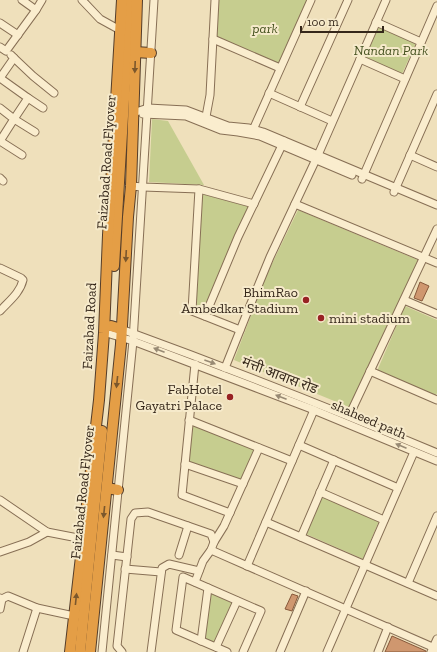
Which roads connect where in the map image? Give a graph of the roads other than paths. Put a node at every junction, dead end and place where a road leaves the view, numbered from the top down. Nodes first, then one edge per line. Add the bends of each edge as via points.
1 (22, 0) edge
2 (42, 0) edge
3 (82, 0) edge
4 (122, 0) edge
5 (130, 0) edge
6 (137, 0) edge
7 (154, 0) edge
8 (215, 0) edge
9 (311, 0) edge
10 (348, 0) edge
11 (386, 0) edge
12 (437, 6) edge
13 (36, 10) junction
14 (376, 22) junction
15 (0, 23) edge
16 (120, 30) junction
17 (18, 35) junction
18 (213, 39) junction
19 (421, 42) junction
20 (3, 49) edge
21 (135, 52) junction
22 (151, 53) junction
23 (14, 58) junction
24 (360, 59) junction
25 (280, 68) junction
26 (0, 78) edge
27 (405, 79) junction
28 (54, 93) dead end
29 (269, 93) junction
30 (437, 94) edge
31 (28, 98) junction
32 (300, 107) junction
33 (0, 108) edge
34 (43, 108) dead end
35 (148, 111) junction
36 (133, 113) junction
37 (14, 119) junction
38 (206, 121) junction
39 (332, 121) junction
40 (35, 132) dead end
41 (252, 132) junction
42 (0, 141) edge
43 (284, 143) junction
44 (22, 155) dead end
45 (410, 155) junction
46 (317, 157) junction
47 (437, 167) edge
48 (363, 177) junction
49 (131, 186) junction
50 (143, 187) junction
51 (199, 189) junction
52 (395, 190) junction
53 (254, 204) junction
54 (295, 204) junction
55 (437, 205) edge
56 (437, 211) edge
57 (437, 229) edge
58 (424, 258) junction
59 (437, 263) edge
60 (0, 268) edge
61 (404, 300) junction
62 (0, 311) edge
63 (437, 314) edge
64 (205, 316) junction
65 (111, 330) junction
66 (240, 330) junction
67 (121, 333) junction
68 (134, 337) junction
69 (195, 364) junction
70 (226, 368) junction
71 (370, 372) junction
72 (260, 385) junction
73 (437, 400) edge
74 (314, 410) junction
75 (348, 416) junction
76 (189, 420) junction
77 (299, 445) junction
78 (259, 448) junction
79 (414, 452) junction
80 (437, 453) edge
81 (334, 460) junction
82 (292, 461) junction
83 (437, 461) edge
84 (185, 464) junction
85 (243, 484) junction
86 (107, 488) junction
87 (398, 488) junction
88 (118, 490) junction
89 (320, 492) junction
90 (0, 500) edge
91 (230, 513) junction
92 (437, 516) edge
93 (384, 520) junction
94 (266, 522) junction
95 (188, 526) junction
96 (47, 532) junction
97 (301, 537) junction
98 (83, 539) junction
99 (214, 542) junction
100 (211, 550) junction
101 (0, 552) edge
102 (112, 555) junction
103 (179, 555) dead end
104 (127, 557) junction
105 (365, 564) junction
106 (247, 566) junction
107 (125, 569) junction
108 (199, 571) junction
109 (161, 572) junction
110 (195, 582) junction
111 (408, 583) junction
112 (208, 588) junction
113 (306, 591) junction
114 (437, 596) edge
115 (1, 598) edge
116 (237, 601) junction
117 (37, 608) junction
118 (0, 609) edge
119 (346, 609) junction
120 (74, 616) junction
121 (388, 627) junction
122 (437, 639) edge
123 (201, 641) junction
124 (216, 647) junction
125 (434, 649) edge
126 (23, 652) edge
127 (70, 652) edge
128 (80, 652) edge
129 (90, 652) edge
130 (102, 652) edge
131 (122, 652) edge
132 (151, 652) edge
133 (227, 652) edge
134 (243, 652) edge
135 (280, 652) edge
136 (327, 652) edge
137 (378, 652) edge

1 - 13 street
2 - 13 street
3 - 16 street via 100,19
4 - 16 highway, Faizabad Road
5 - 65 highway, Faizabad Road Flyover
6 - 21 highway
7 - 22 street
8 - 18 street
9 - 25 street
10 - 32 street
11 - 14 street
12 - 19 street
13 - 17 street
14 - 19 street
14 - 24 street
15 - 17 street
16 - 98 highway, Faizabad Road via 104,333
17 - 20 street
18 - 25 street
18 - 38 street
19 - 27 street
20 - 23 street
21 - 22 highway
21 -> 36 highway
22 - 35 street
23 - 26 street
23 - 28 street
24 - 27 street
24 - 39 street
25 - 29 street
26 - 31 street
27 - 48 street
29 - 32 street
29 - 41 street
30 - 45 street
31 - 34 street
31 - 37 street
32 - 39 street
33 - 37 street
35 - 36 street
35 - 38 street
35 - 50 street
36 - 49 highway
37 - 40 street
37 - 42 street
38 - 41 street via 221,130
39 - 46 street
41 - 43 street
42 - 44 street
43 - 46 street
43 - 53 street
45 - 47 street
45 - 52 street
46 - 48 street
46 - 54 street
48 - 52 street
49 - 50 street
49 -> 67 highway
50 - 51 street
50 - 68 street
51 - 53 street
51 - 64 street via 192,311
52 - 55 street
52 - 56 street
53 - 64 street
54 - 58 street
54 - 66 street
57 - 58 street
58 - 59 street
58 - 61 street
60 - 62 street via 23,280 17,293
61 - 63 street
61 - 71 street
64 - 66 street
65 - 67 highway, मंत्ती आवास रोड
65 - 128 highway, Faizabad Road Flyover
66 - 70 street
67 - 68 street, मंत्ती आवास रोड
67 -> 86 highway
69 -> 68 street, shaheed path
68 -> 70 street, मंत्ती आवास रोड
68 - 88 street
69 - 72 street, shaheed path
69 - 76 street
70 - 72 street, मंत्ती आवास रोड
71 - 73 street
71 - 75 street
74 -> 72 street, shaheed path
72 - 75 street, मंत्ती आवास रोड
74 - 77 street
79 -> 74 street, shaheed path
75 - 80 street, मंत्ती आवास रोड
76 - 78 street
76 - 84 street
77 - 81 street
77 - 82 street
78 - 82 street
78 - 85 street
79 - 83 street, shaheed path
79 - 87 street
81 - 87 street
81 - 89 street
82 - 94 street
84 - 85 street
84 - 91 street via 182,495
85 - 91 street
86 - 88 highway
86 -> 129 highway
87 - 93 street
88 - 102 street
89 - 93 street
89 - 97 street
90 - 96 street
91 - 99 street
92 - 111 street
93 - 105 street
94 - 97 street
94 - 106 street
95 - 99 street via 211,534
95 - 103 street
95 - 104 street via 148,512 135,513 131,520
96 - 98 street
96 - 101 street via 29,542
97 - 105 street
120 -> 98 highway, Faizabad Road
99 - 100 street
100 - 106 street
100 - 108 street
102 - 104 street
102 - 130 street
104 - 107 street
105 - 111 street
105 - 119 street
106 - 113 street
107 - 109 street
107 - 131 street via 117,646
108 - 109 street via 169,564 162,568
108 - 110 street
109 - 132 street
110 - 112 street
110 - 123 street via 183,577 176,630
111 - 114 street
112 - 116 street
112 - 123 street
113 - 119 street
113 - 135 street
115 - 117 street via 8,596
115 - 118 street
116 - 124 street
116 - 134 street via 261,611
117 - 120 street
117 - 126 street
119 - 121 street
119 - 136 street
120 - 127 highway, Faizabad Road
121 - 125 street
121 - 137 street
122 - 125 street
123 - 124 street
124 - 133 street

